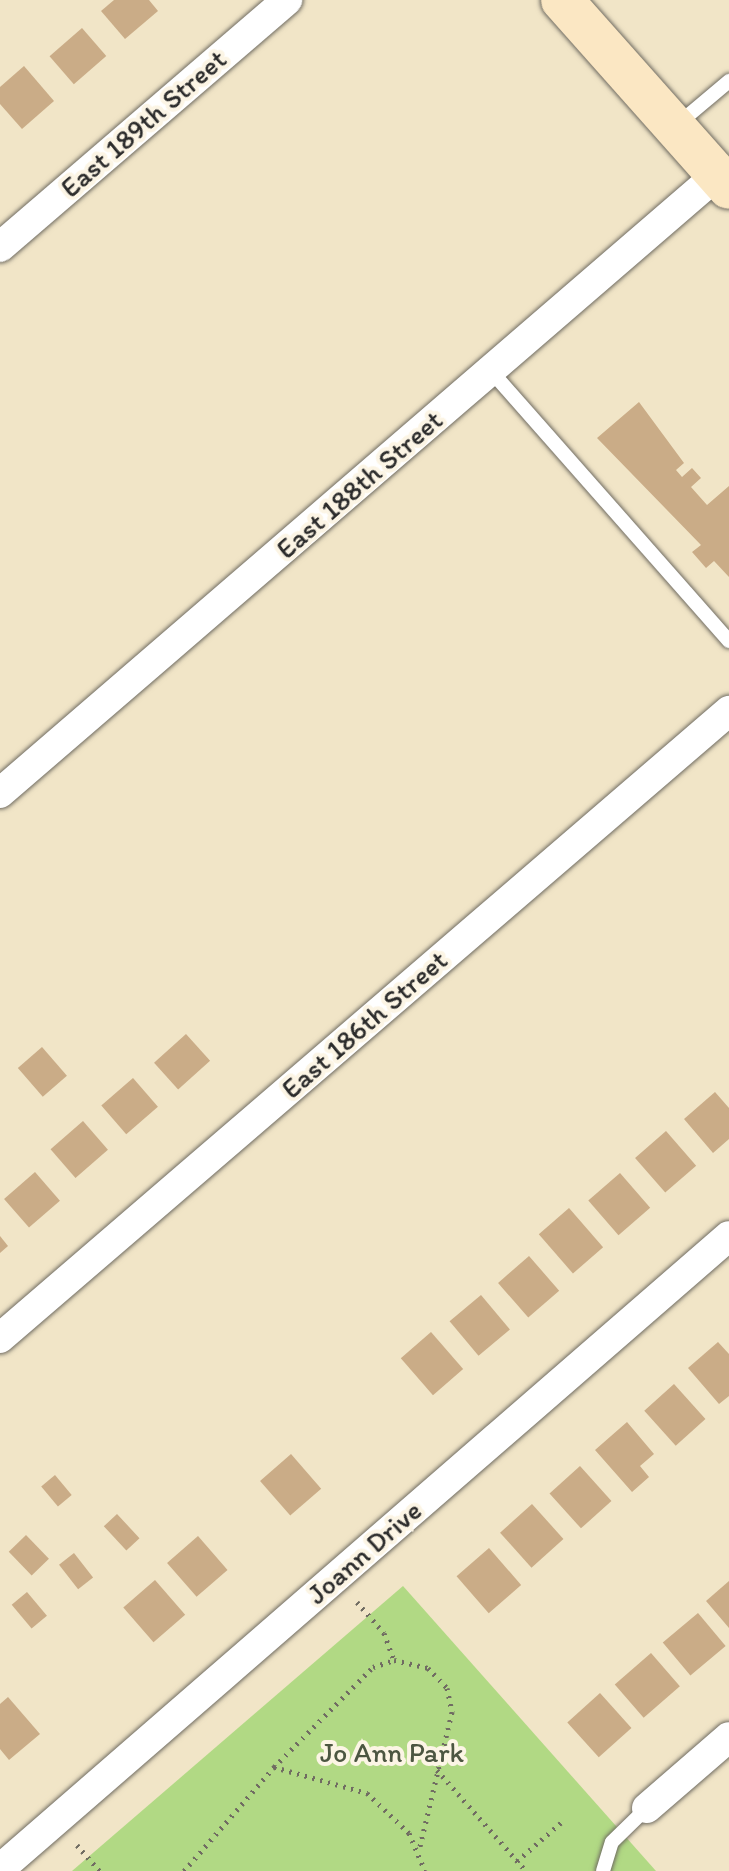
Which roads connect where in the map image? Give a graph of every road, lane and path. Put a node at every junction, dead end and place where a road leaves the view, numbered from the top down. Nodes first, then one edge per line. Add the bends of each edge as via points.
1 (287, 0) edge
2 (562, 0) edge
3 (729, 81) edge
4 (675, 127) junction
5 (723, 182) edge
6 (0, 247) edge
7 (491, 371) junction
8 (729, 641) edge
9 (729, 711) edge
10 (0, 793) edge
11 (729, 1236) edge
12 (0, 1338) edge
13 (357, 1602) dead end
14 (394, 1660) junction
15 (729, 1737) edge
16 (274, 1767) junction
17 (437, 1770) junction
18 (647, 1808) joint
19 (563, 1821) dead end
20 (77, 1845) dead end
21 (419, 1851) junction
22 (517, 1861) junction
23 (0, 1869) edge
24 (100, 1871) edge
25 (184, 1871) edge
26 (425, 1871) edge
27 (526, 1871) edge
28 (603, 1871) edge

1 - 6 street, East 189th Street
2 - 4 main road
3 - 4 lane
4 - 5 main road
5 - 7 street, East 188th Street
7 - 8 lane
7 - 10 street, East 188th Street
9 - 12 street, East 186th Street
11 - 23 street, Joann Drive
13 - 14 path via 384,1633
14 - 16 path via 373,1667
14 - 17 path via 428,1668 447,1688 452,1712
15 - 18 street
16 - 21 path via 367,1793 390,1811
16 - 25 path
17 - 21 path
17 - 22 path
18 - 28 lane via 612,1842
19 - 22 path
20 - 24 path
21 - 26 path
22 - 27 path

